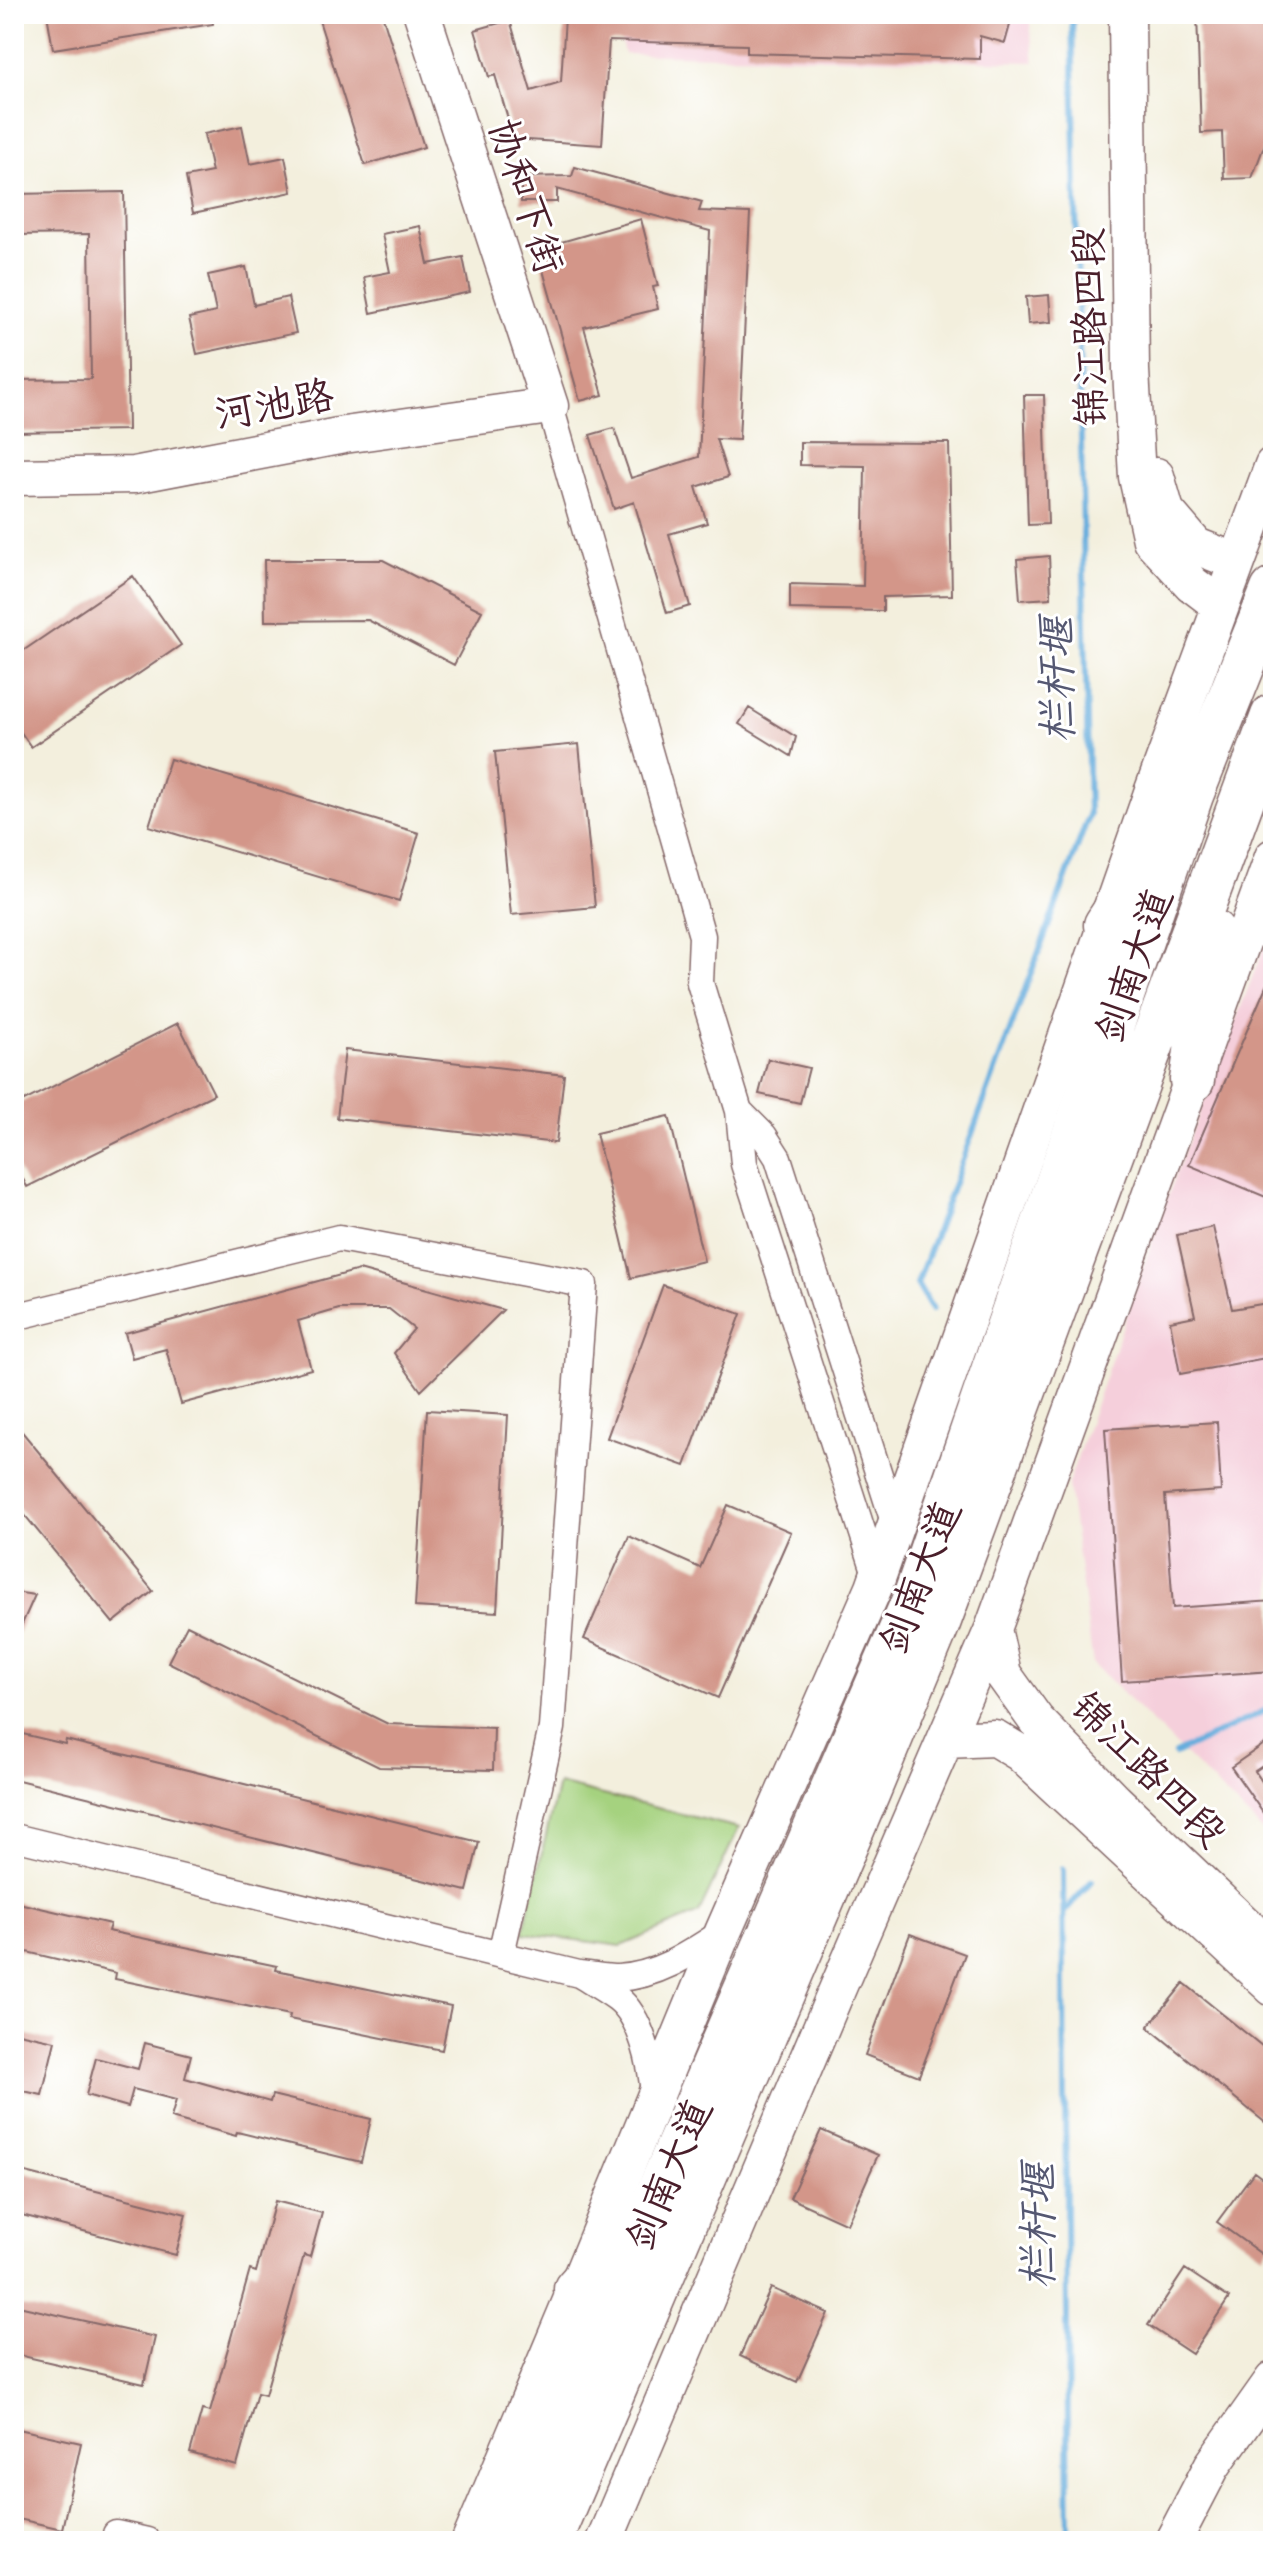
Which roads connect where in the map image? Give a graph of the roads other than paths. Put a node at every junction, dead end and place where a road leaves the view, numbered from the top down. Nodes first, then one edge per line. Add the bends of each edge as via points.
1 (422, 14) edge
2 (1127, 14) edge
3 (1144, 14) edge
4 (550, 406) junction
5 (1273, 465) edge
6 (14, 477) edge
7 (1237, 562) junction
8 (1273, 590) edge
9 (1221, 606) junction
10 (1273, 716) edge
11 (1191, 795) junction
12 (1225, 846) junction
13 (1273, 857) edge
14 (1106, 925) junction
15 (1192, 1080) junction
16 (739, 1111) junction
17 (14, 1317) edge
18 (895, 1525) junction
19 (877, 1577) junction
20 (993, 1629) junction
21 (945, 1740) junction
22 (14, 1837) edge
23 (723, 1932) junction
24 (1273, 1951) edge
25 (501, 1954) junction
26 (579, 1974) junction
27 (1273, 1988) edge
28 (654, 2096) junction
29 (658, 2197) junction
30 (576, 2289) junction
31 (1273, 2380) edge
32 (598, 2427) junction
33 (116, 2534) dead end
34 (147, 2541) edge
35 (470, 2541) edge
36 (508, 2541) edge
37 (549, 2541) edge
38 (577, 2541) edge
39 (604, 2541) edge
40 (1173, 2541) edge

1 - 4 main road, 协和下街
2 - 9 main road, 锦江路四段 via 1137,477 1151,540
3 - 7 main road, 锦江路四段 via 1153,464 1166,511 1196,546
4 - 6 main road, 河池路 via 344,435 134,475
4 - 16 street via 702,936 700,983
5 - 7 main road
7 - 9 main road
8 - 11 highway, 剑南大道
9 - 14 main road
10 - 12 highway, 剑南大道
11 - 14 highway
11 - 29 highway, 剑南大道 via 915,1598
12 - 15 highway
12 - 32 highway, 剑南大道 via 938,1623
13 - 15 main road
14 - 18 main road
15 - 20 main road
16 - 18 street via 778,1158
16 - 19 street via 744,1164
17 - 25 street via 339,1238 584,1284 552,1728
18 - 19 main road
19 - 23 main road
20 - 21 main road
20 - 24 main road, 锦江路四段 via 1003,1674 1036,1720
21 - 27 main road, 锦江路四段 via 995,1738 1020,1753
21 - 39 main road
22 - 25 street
23 - 26 street via 652,1971 618,1978
23 - 28 main road
25 - 26 street
26 - 28 street via 620,2000 652,2066
28 - 30 main road
29 - 30 highway
29 - 36 highway, 剑南大道
30 - 35 main road
31 - 40 main road via 1212,2466
32 - 37 highway, 剑南大道
32 - 38 highway
33 - 34 street

